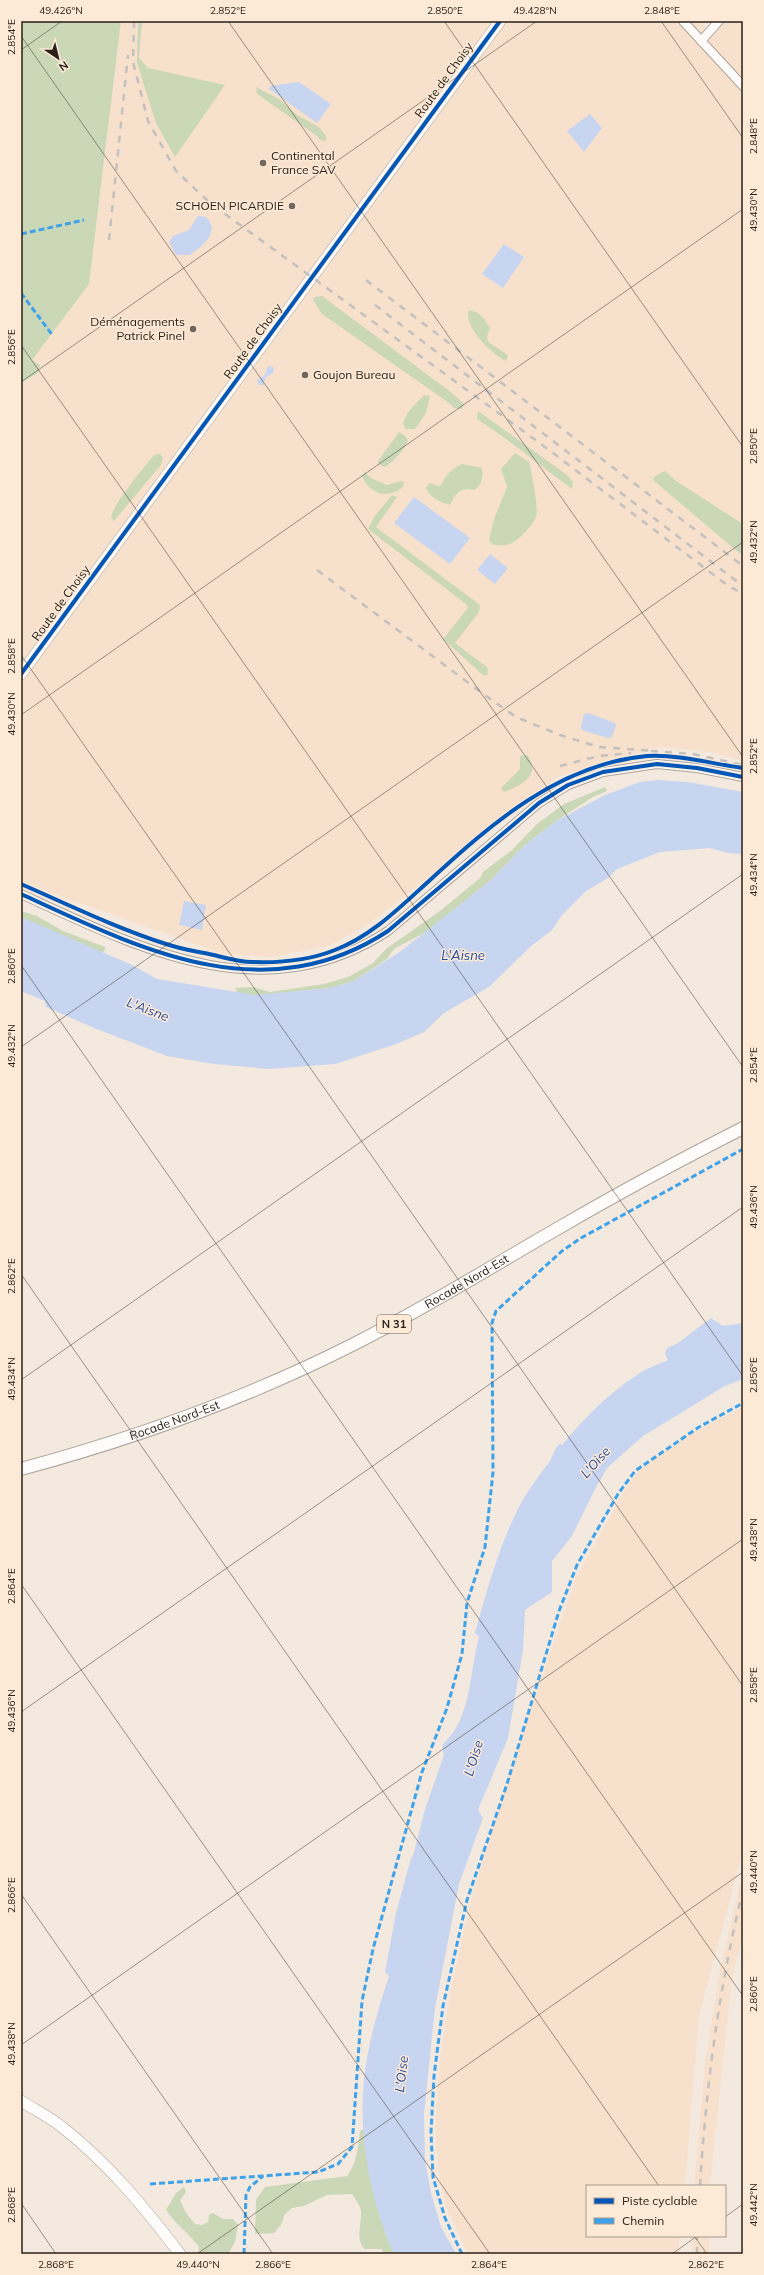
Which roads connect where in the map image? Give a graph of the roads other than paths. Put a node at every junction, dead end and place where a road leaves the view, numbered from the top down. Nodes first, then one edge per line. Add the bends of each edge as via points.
1 (500, 21) edge
2 (683, 21) edge
3 (719, 21) edge
4 (701, 40) junction
5 (743, 86) edge
6 (21, 674) edge
7 (743, 777) edge
8 (21, 894) edge
9 (743, 1128) edge
10 (21, 1469) edge
11 (21, 2102) edge
12 (180, 2254) edge

1 - 6 street, Route de Choisy
2 - 4 street
3 - 4 street
4 - 5 street
7 - 8 street via 697,768 657,764 603,772 568,785 539,802 388,931 346,954 293,968 238,968 180,958 108,935
9 - 10 main road, Rocade Nord-Est / N 31 via 569,1222 397,1322 291,1374 145,1431
11 - 12 street via 61,2126 95,2156 153,2218

